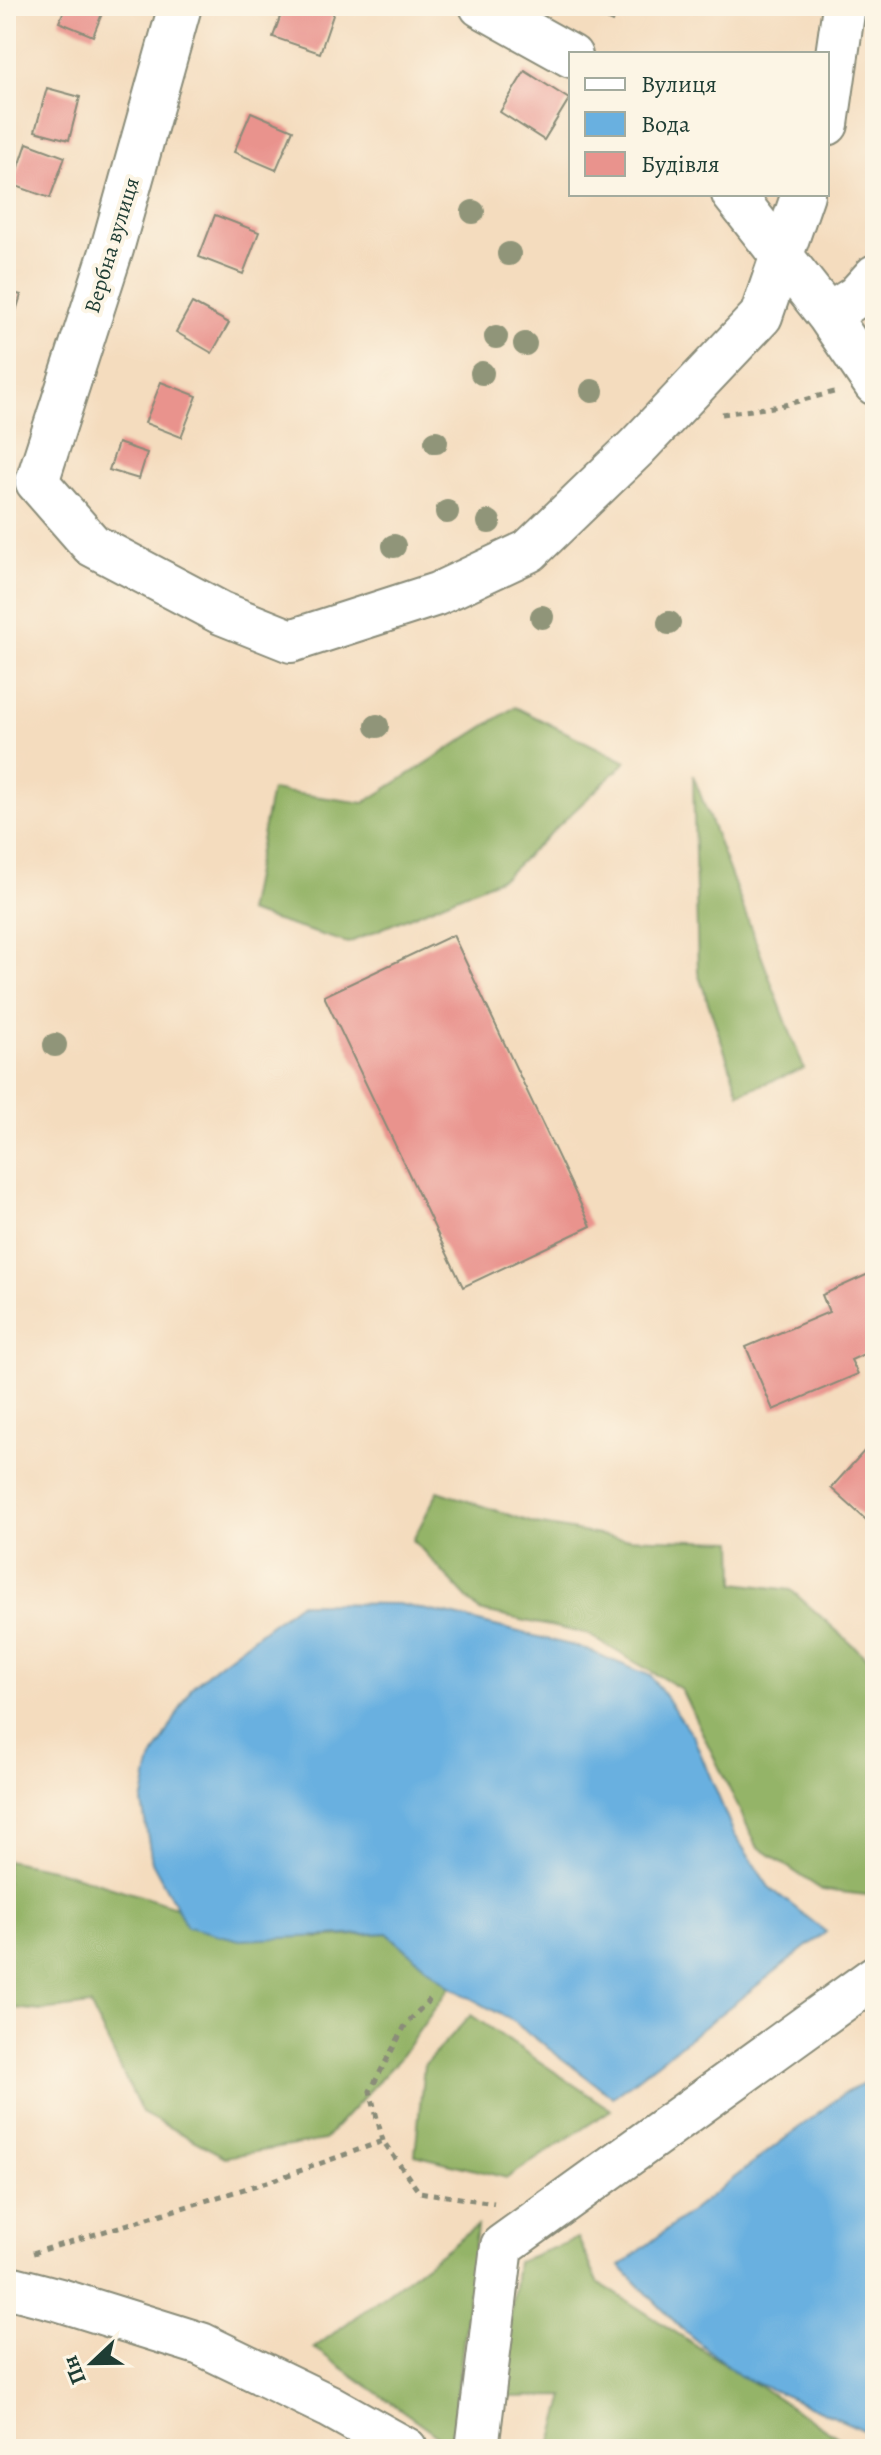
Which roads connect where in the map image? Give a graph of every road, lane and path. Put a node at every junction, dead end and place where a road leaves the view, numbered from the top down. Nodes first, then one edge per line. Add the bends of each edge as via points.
1 (180, 6) edge
2 (481, 6) edge
3 (844, 6) edge
4 (569, 55) edge
5 (829, 110) edge
6 (735, 196) edge
7 (802, 196) edge
8 (781, 256) junction
9 (875, 276) edge
10 (828, 315) junction
11 (875, 384) edge
12 (875, 1977) edge
13 (433, 1996) dead end
14 (383, 2141) junction
15 (551, 2212) junction
16 (14, 2271) edge
17 (406, 2449) edge
18 (477, 2449) edge

1 - 8 street, Вербна вулиця via 112,249 37,482 92,545 221,613 291,641 437,594 529,551 761,316
2 - 4 street
3 - 5 street
6 - 8 street
7 - 8 street
8 - 10 street
9 - 10 street via 856,297
10 - 11 street
12 - 15 street
13 - 14 path via 406,2024 370,2091
14 - 15 path via 419,2192
14 - 16 path
15 - 18 street via 502,2246
16 - 17 street via 60,2300 201,2344

